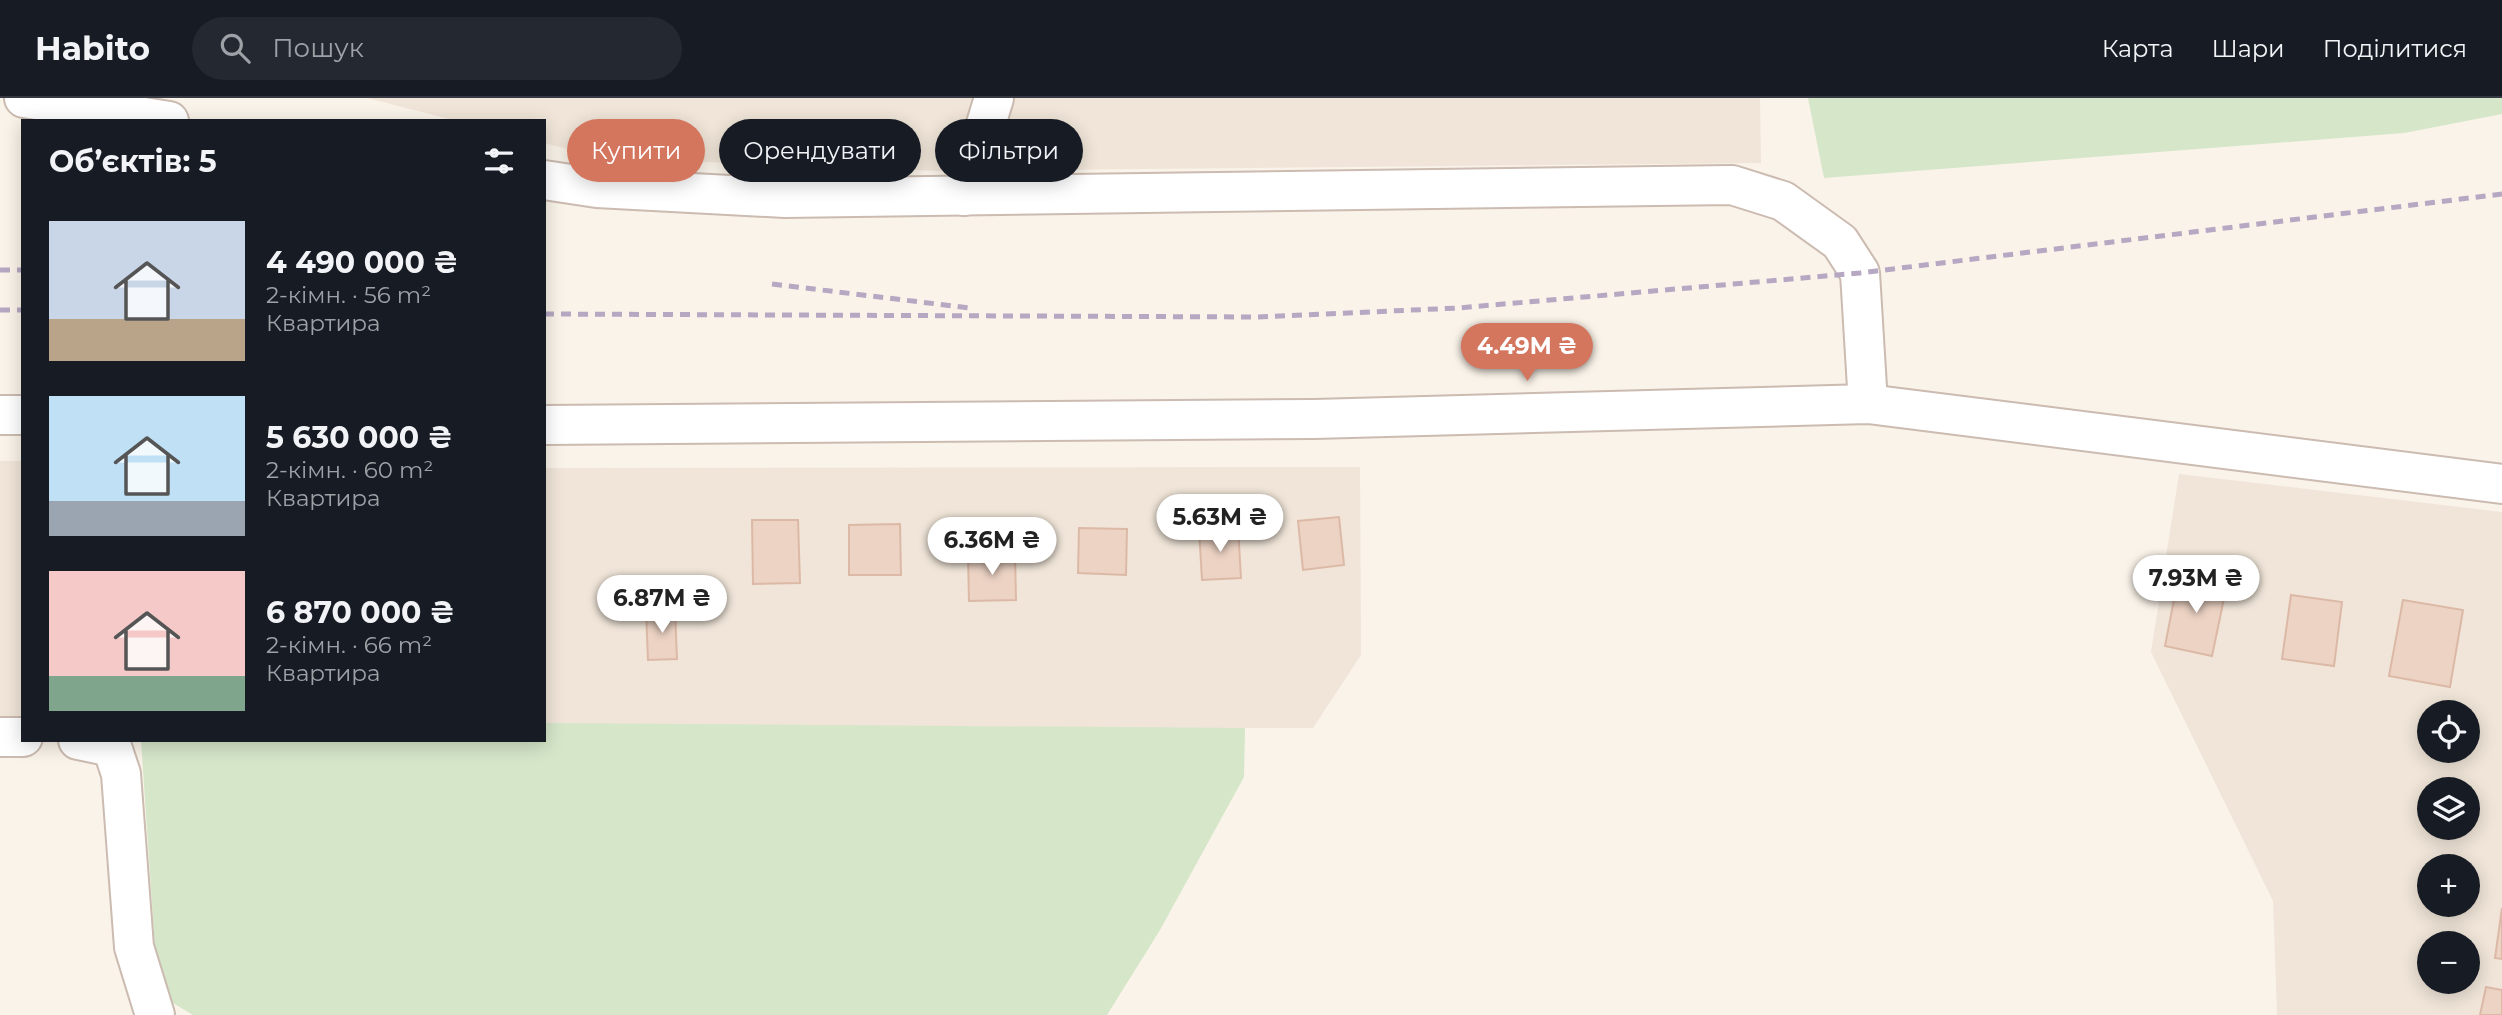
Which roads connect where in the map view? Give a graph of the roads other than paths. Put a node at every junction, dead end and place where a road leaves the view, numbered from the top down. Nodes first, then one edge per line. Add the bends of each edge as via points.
1 (24, 98) edge
2 (994, 98) edge
3 (156, 119) edge
4 (546, 180) edge
5 (964, 196) junction
6 (1868, 404) junction
7 (0, 415) edge
8 (21, 415) edge
9 (546, 425) edge
10 (2502, 484) edge
11 (0, 737) edge
12 (21, 737) edge
13 (88, 742) edge
14 (155, 1015) edge

1 - 3 street
2 - 5 street
4 - 5 street via 597,188 785,198
5 - 6 street via 1732,185 1783,201 1840,242 1860,273
6 - 9 street via 1314,419
6 - 10 street
7 - 8 street
11 - 12 street
13 - 14 street via 112,747 121,774 134,947

